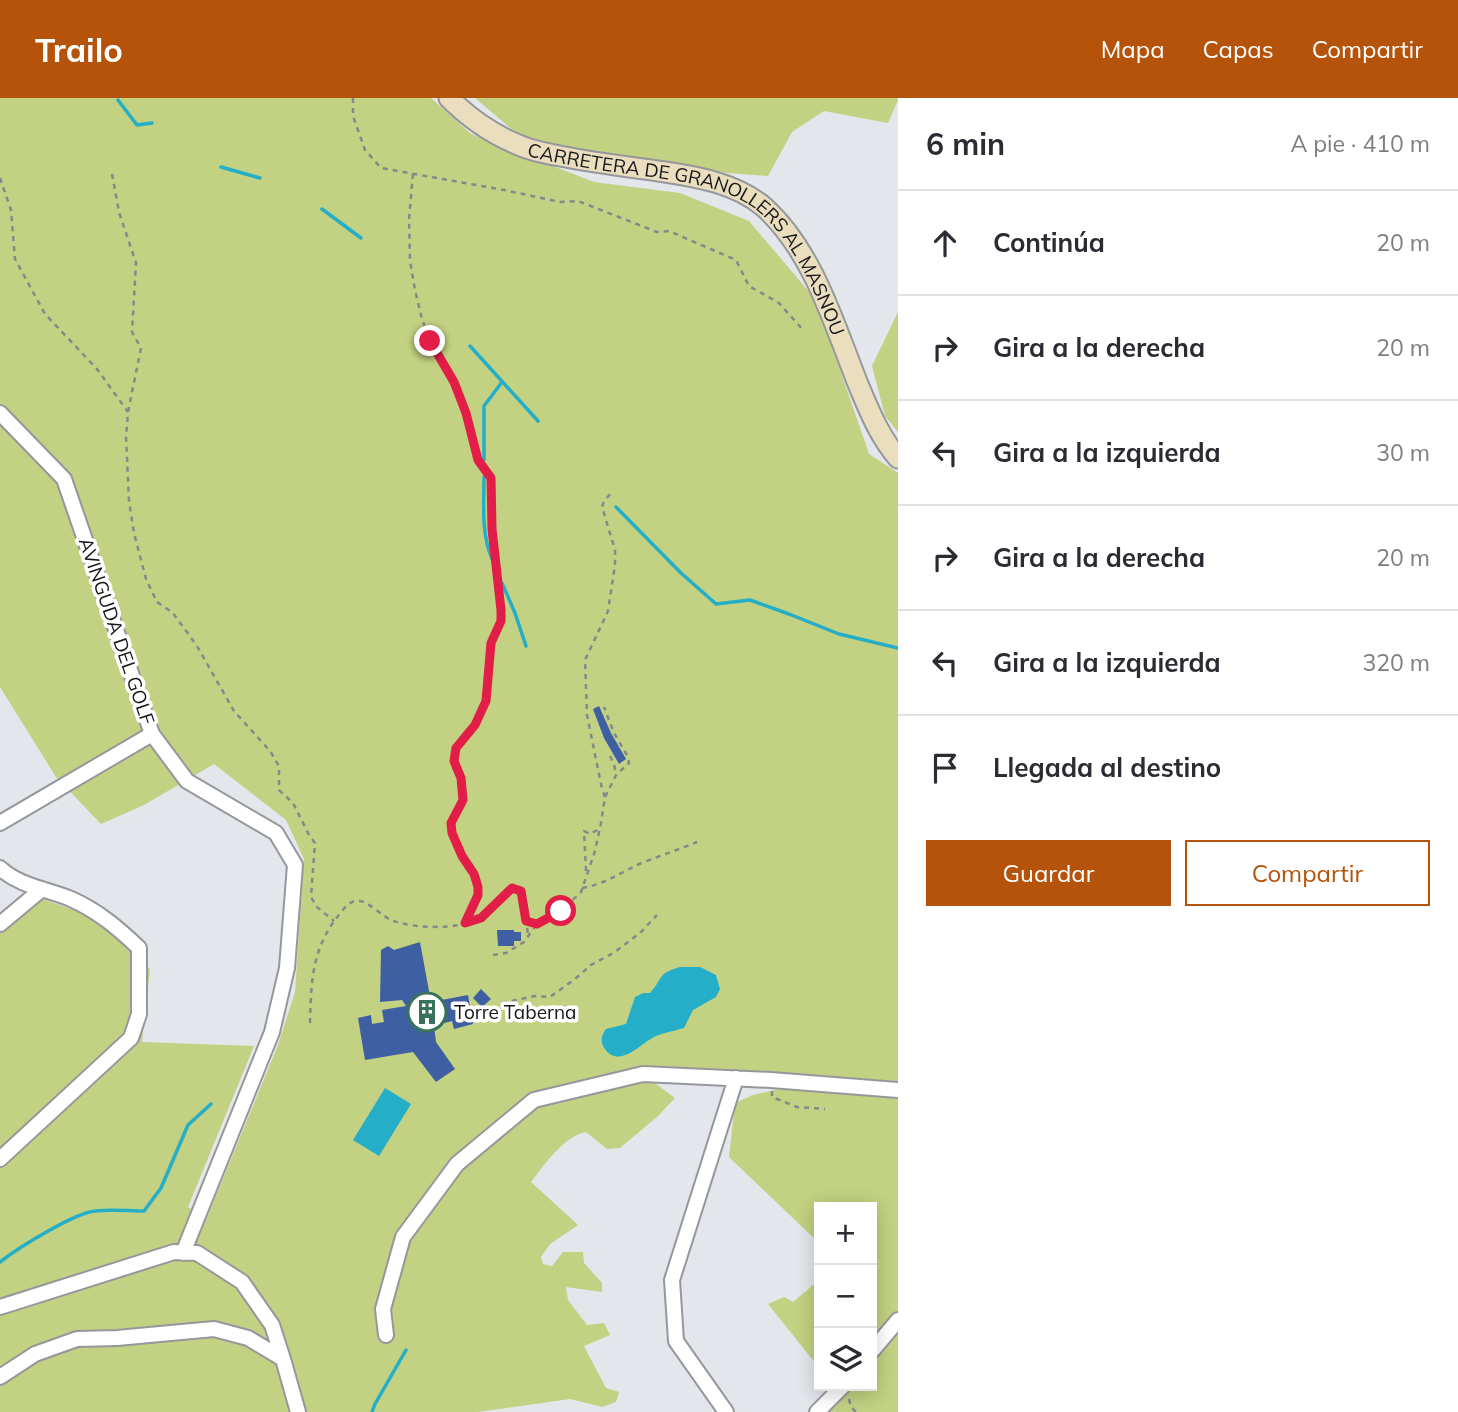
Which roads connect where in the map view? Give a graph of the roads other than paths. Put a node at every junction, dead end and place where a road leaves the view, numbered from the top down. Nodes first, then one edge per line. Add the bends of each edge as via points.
1 (449, 98) edge
2 (0, 413) edge
3 (898, 458) edge
4 (152, 734) junction
5 (0, 823) edge
6 (0, 868) edge
7 (42, 889) junction
8 (0, 924) edge
9 (736, 1079) junction
10 (898, 1090) edge
11 (0, 1159) edge
12 (183, 1253) junction
13 (0, 1307) edge
14 (898, 1320) edge
15 (386, 1335) dead end
16 (877, 1345) edge
17 (283, 1359) junction
18 (0, 1377) edge
19 (846, 1391) edge
20 (298, 1412) edge
21 (726, 1412) edge
22 (817, 1412) edge

1 - 3 main road, CARRETERA DE GRANOLLERS AL MASNOU via 463,112 516,144 580,160 691,176 724,185 762,206 794,242 814,276 869,412
2 - 4 street, AVINGUDA DEL GOLF via 64,479
4 - 5 street
4 - 12 street, AVINGUDA DEL GOLF via 187,781 276,833 295,865 287,968 272,1032
6 - 7 street via 11,878
7 - 8 street
7 - 11 street via 111,922 139,948 139,1014 131,1038
9 - 10 street
9 - 15 street via 643,1074 534,1100 457,1164 402,1237 383,1309
9 - 21 street via 671,1280 676,1341
12 - 13 street via 174,1252
12 - 17 street via 197,1253 242,1282 272,1325
14 - 16 street
17 - 18 street via 248,1338 214,1329 77,1339 35,1354
17 - 20 street
19 - 22 street

